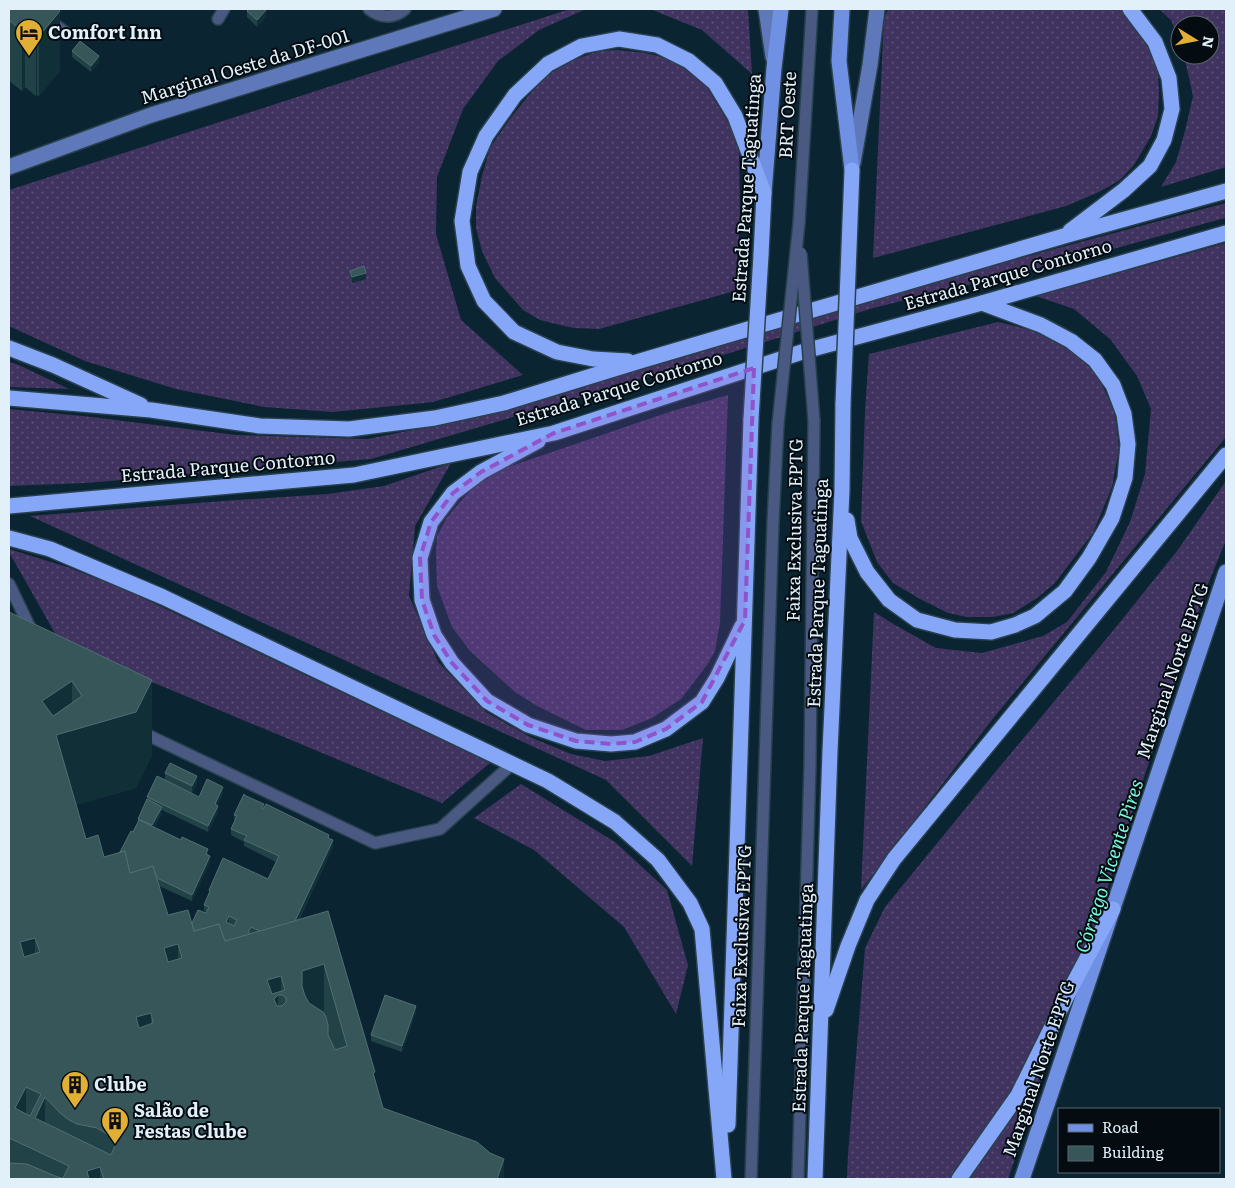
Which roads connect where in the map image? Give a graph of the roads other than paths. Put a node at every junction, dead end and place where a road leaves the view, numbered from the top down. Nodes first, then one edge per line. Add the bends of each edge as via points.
1 (33, 9) edge
2 (224, 9) edge
3 (369, 9) edge
4 (405, 9) edge
5 (494, 9) edge
6 (766, 9) edge
7 (781, 9) edge
8 (812, 9) edge
9 (842, 9) edge
10 (877, 9) edge
11 (1130, 9) edge
12 (218, 19) dead end
13 (66, 33) dead end
14 (774, 68) junction
15 (9, 167) edge
16 (852, 170) junction
17 (1226, 191) edge
18 (764, 193) junction
19 (799, 224) junction
20 (1226, 233) edge
21 (1064, 236) junction
22 (982, 303) junction
23 (9, 348) edge
24 (640, 361) junction
25 (9, 398) edge
26 (152, 410) junction
27 (814, 421) joint
28 (778, 424) joint
29 (554, 433) junction
30 (1226, 455) edge
31 (842, 490) junction
32 (9, 506) edge
33 (9, 538) edge
34 (1226, 572) edge
35 (9, 584) edge
36 (745, 620) junction
37 (40, 647) edge
38 (127, 725) edge
39 (512, 764) junction
40 (1113, 909) junction
41 (821, 1026) junction
42 (725, 1179) edge
43 (751, 1179) edge
44 (798, 1179) edge
45 (815, 1179) edge
46 (959, 1179) edge
47 (1022, 1179) edge

1 - 13 lane
2 - 12 lane
3 - 4 lane via 385,16
5 - 15 main road, Marginal Oeste da DF-001 via 151,115
6 - 14 main road
7 - 14 main road, Estrada Parque Taguatinga
8 - 19 lane, BRT Oeste
9 - 16 main road, Estrada Parque Taguatinga via 839,61
10 - 16 main road
11 - 21 highway via 1155,42 1169,78 1172,109 1164,140 1150,166
14 - 18 main road, Estrada Parque Taguatinga
16 - 31 highway, Estrada Parque Taguatinga, bridge
17 - 21 highway, Estrada Parque Contorno
18 - 24 highway via 735,116 714,83 689,61 657,46 619,39 582,46 548,64 515,95 486,136 470,172 462,221 468,266 484,301 514,332 557,352 593,359
18 - 36 highway, Estrada Parque Taguatinga, bridge via 751,419
19 - 27 lane, BRT Oeste, bridge
19 - 28 lane, BRT Oeste, bridge
20 - 22 highway, Estrada Parque Contorno
21 - 24 highway, Estrada Parque Contorno
22 - 29 highway, Estrada Parque Contorno via 805,351
22 - 31 highway via 1041,325 1071,341 1095,360 1113,385 1124,414 1128,444 1126,478 1112,518 1065,591 1035,616 991,632 954,630 917,620 889,600 867,572 850,538
23 - 26 highway
24 - 26 highway, Estrada Parque Contorno via 504,403 435,418 349,429 260,426
25 - 26 highway, Estrada Parque Contorno
27 - 44 lane, Faixa Exclusiva EPTG via 810,765
28 - 43 lane, Faixa Exclusiva EPTG
29 - 32 highway, Estrada Parque Contorno via 354,475
29 - 36 highway via 481,472 453,493 431,522 420,558 422,600 434,635 452,663 487,701 528,725 576,741 635,742 666,729 702,702
30 - 41 highway via 894,859 867,900
31 - 41 highway, Estrada Parque Taguatinga
33 - 39 highway via 50,548 163,597
34 - 40 main road, Marginal Norte EPTG
35 - 37 lane
36 - 42 highway, Estrada Parque Taguatinga
38 - 39 lane via 375,843 440,829
39 - 42 highway via 548,781 615,822 658,860 690,903 702,930
40 - 46 highway via 1018,1095
40 - 47 main road, Marginal Norte EPTG
41 - 45 highway, Estrada Parque Taguatinga

